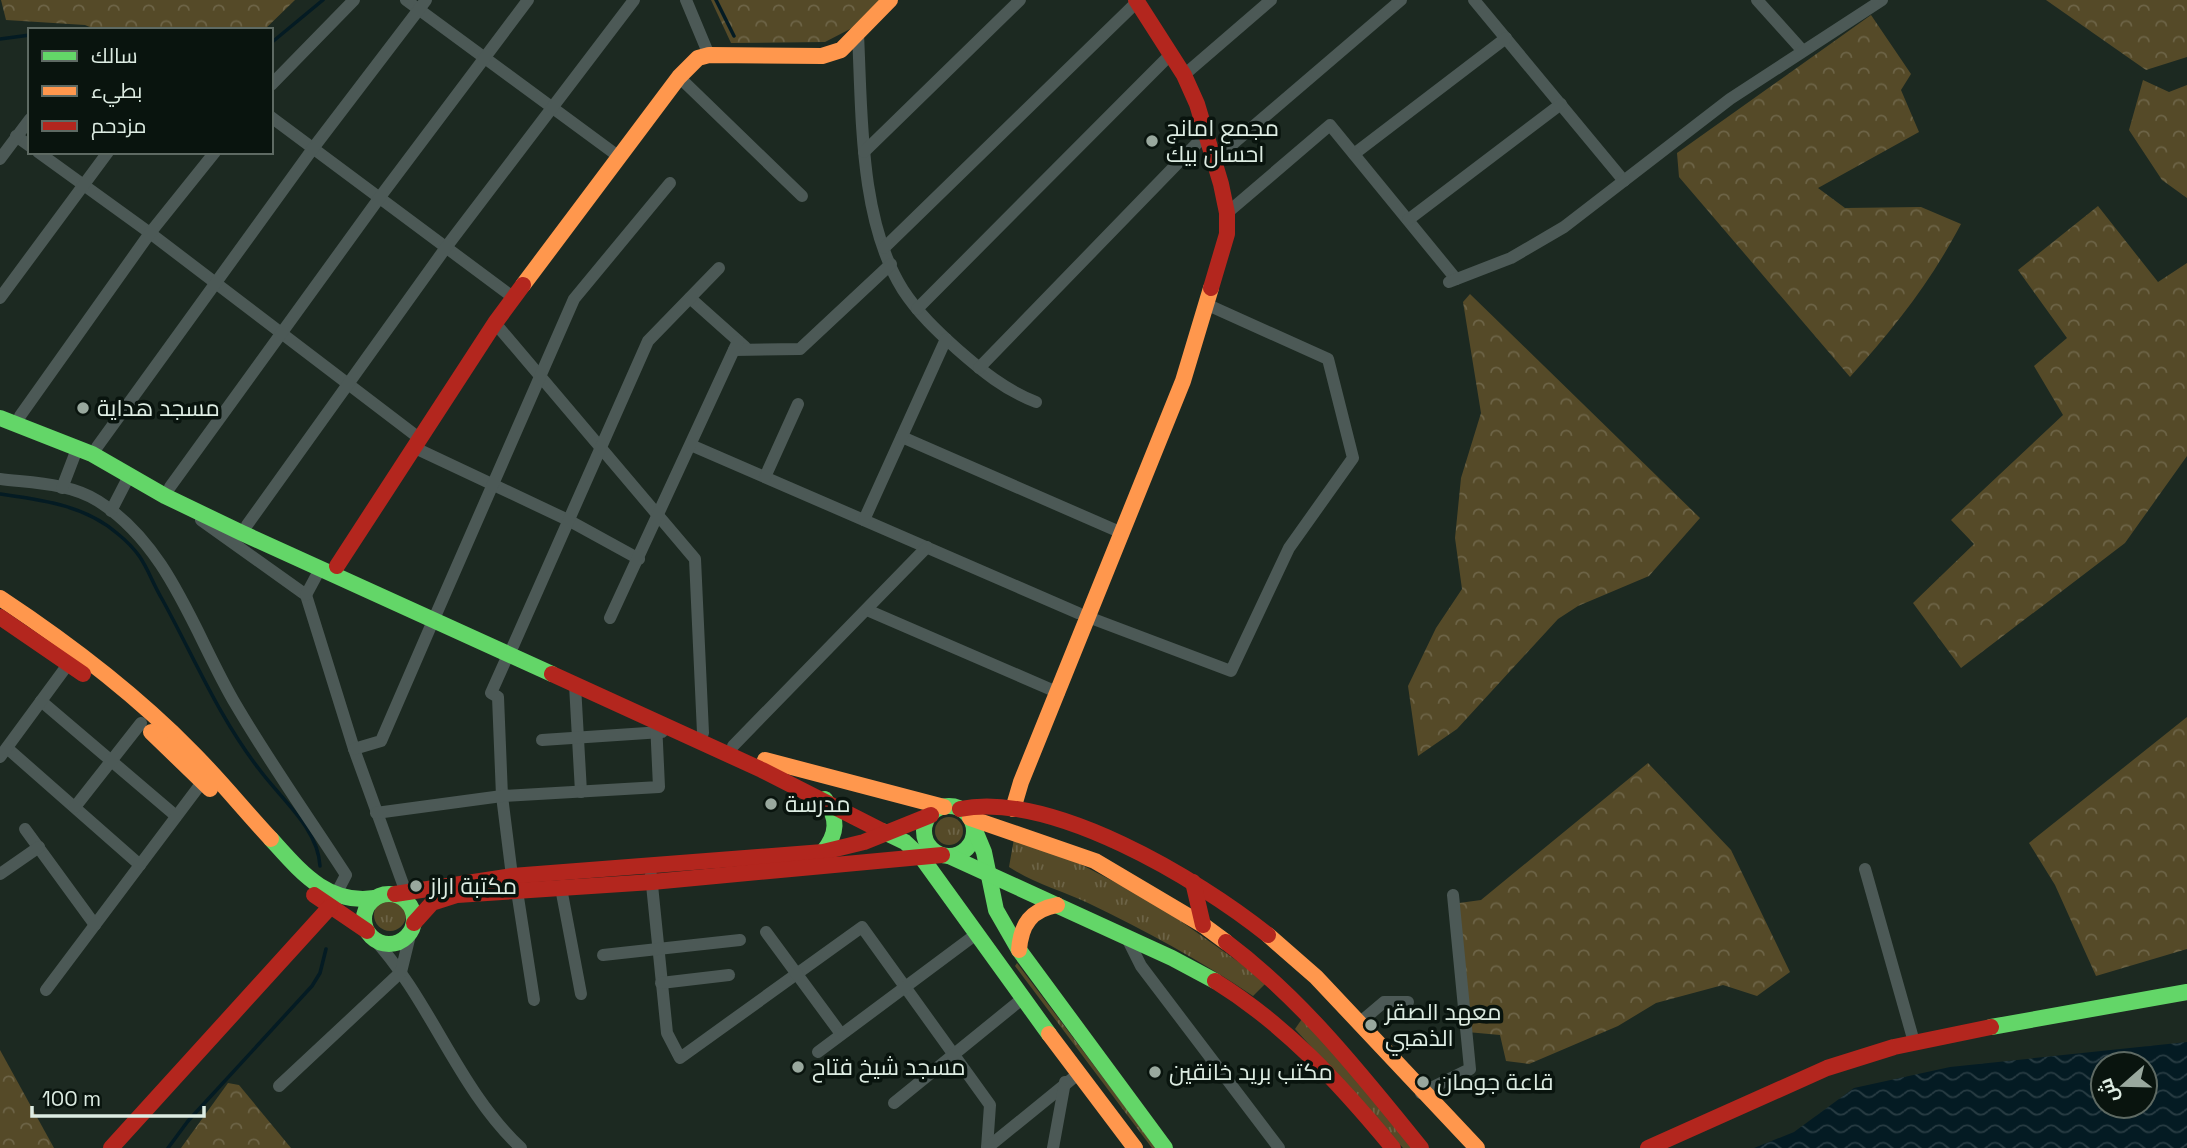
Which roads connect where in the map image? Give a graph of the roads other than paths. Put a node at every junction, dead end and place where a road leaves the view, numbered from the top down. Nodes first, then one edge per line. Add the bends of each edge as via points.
1 (354, 0) edge
2 (406, 0) edge
3 (528, 0) edge
4 (634, 0) edge
5 (686, 0) edge
6 (890, 0) edge
7 (1020, 0) edge
8 (1271, 0) edge
9 (1401, 0) edge
10 (1474, 0) edge
11 (1758, 0) edge
12 (1882, 0) edge
13 (1137, 1) edge
14 (1865, 4) edge
15 (423, 5) edge
16 (858, 34) junction
17 (1506, 38) junction
18 (1802, 50) junction
19 (709, 55) junction
20 (1170, 55) junction
21 (483, 57) junction
22 (1184, 75) junction
23 (678, 77) junction
24 (273, 83) edge
25 (1561, 104) junction
26 (551, 107) junction
27 (273, 118) edge
28 (28, 121) edge
29 (1206, 134) junction
30 (16, 136) junction
31 (28, 145) edge
32 (314, 147) junction
33 (864, 152) junction
34 (2, 153) edge
35 (41, 154) edge
36 (106, 154) edge
37 (213, 154) edge
38 (1354, 155) junction
39 (618, 156) junction
40 (1214, 160) junction
41 (1624, 181) junction
42 (670, 183) dead end
43 (83, 185) junction
44 (802, 196) dead end
45 (380, 197) junction
46 (1227, 213) junction
47 (1408, 220) junction
48 (150, 233) junction
49 (447, 246) junction
50 (884, 248) junction
51 (891, 264) junction
52 (719, 268) dead end
53 (215, 284) junction
54 (0, 298) edge
55 (514, 298) junction
56 (690, 298) junction
57 (1208, 305) junction
58 (918, 309) junction
59 (495, 323) junction
60 (282, 333) junction
61 (946, 339) junction
62 (736, 346) junction
63 (979, 368) junction
64 (541, 376) junction
65 (349, 383) junction
66 (1036, 402) dead end
67 (798, 404) dead end
68 (0, 408) edge
69 (20, 416) junction
70 (0, 418) edge
71 (902, 437) junction
72 (416, 443) junction
73 (693, 446) junction
74 (97, 447) junction
75 (601, 448) junction
76 (77, 449) junction
77 (129, 475) junction
78 (765, 478) junction
79 (0, 479) edge
80 (492, 487) junction
81 (62, 488) junction
82 (171, 493) junction
83 (111, 511) junction
84 (659, 516) junction
85 (568, 520) junction
86 (864, 520) junction
87 (247, 525) junction
88 (1117, 530) junction
89 (927, 548) junction
90 (639, 559) junction
91 (337, 566) junction
92 (320, 569) junction
93 (306, 595) junction
94 (0, 598) edge
95 (867, 610) junction
96 (1083, 615) junction
97 (435, 616) junction
98 (0, 617) edge
99 (610, 618) dead end
100 (511, 650) junction
101 (69, 663) junction
102 (575, 685) junction
103 (1053, 690) junction
104 (41, 701) junction
105 (141, 723) junction
106 (656, 727) junction
107 (703, 733) junction
108 (577, 736) junction
109 (542, 740) dead end
110 (733, 746) junction
111 (354, 749) junction
112 (3, 753) edge
113 (111, 761) junction
114 (203, 781) junction
115 (581, 792) junction
116 (502, 796) junction
117 (824, 799) junction
118 (997, 804) junction
119 (75, 807) junction
120 (1013, 809) junction
121 (376, 813) junction
122 (956, 815) junction
123 (176, 816) junction
124 (25, 829) dead end
125 (890, 833) junction
126 (39, 847) junction
127 (823, 852) junction
128 (946, 856) junction
129 (922, 859) junction
130 (140, 864) junction
131 (1865, 869) dead end
132 (0, 874) edge
133 (651, 874) junction
134 (989, 877) junction
135 (1193, 882) junction
136 (515, 884) junction
137 (561, 888) junction
138 (401, 892) junction
139 (1452, 895) dead end
140 (375, 898) junction
141 (332, 901) junction
142 (1058, 905) junction
143 (412, 921) junction
144 (95, 925) junction
145 (1203, 925) junction
146 (766, 932) dead end
147 (370, 934) junction
148 (975, 935) junction
149 (740, 940) dead end
150 (1128, 940) junction
151 (658, 948) junction
152 (1018, 950) junction
153 (603, 955) dead end
154 (401, 972) junction
155 (794, 974) junction
156 (729, 975) dead end
157 (661, 983) junction
158 (904, 987) junction
159 (46, 990) dead end
160 (2187, 992) edge
161 (582, 993) dead end
162 (1023, 999) junction
163 (534, 1000) dead end
164 (1408, 1002) dead end
165 (1358, 1024) junction
166 (841, 1034) junction
167 (1914, 1042) junction
168 (818, 1052) dead end
169 (954, 1055) junction
170 (1074, 1068) junction
171 (279, 1086) dead end
172 (1064, 1086) junction
173 (1421, 1093) junction
174 (894, 1103) dead end
175 (989, 1120) junction
176 (1001, 1137) junction
177 (111, 1148) edge
178 (521, 1148) edge
179 (987, 1148) edge
180 (1054, 1148) edge
181 (1135, 1148) edge
182 (1165, 1148) edge
183 (1279, 1148) edge
184 (1393, 1148) edge
185 (1422, 1148) edge
186 (1476, 1148) edge
187 (1648, 1148) edge

1 - 24 street
2 - 15 street
3 - 21 street
4 - 26 street
5 - 19 street
6 - 16 main road
7 - 33 street
8 - 22 street
9 - 40 street
10 - 17 street
11 - 18 street
12 - 14 street
13 - 20 main road
13 - 50 street
14 - 18 street
15 - 21 street
15 - 32 street
16 - 19 main road via 829,56
16 - 33 street
17 - 25 street
17 - 38 street
18 - 41 street
19 - 23 main road via 698,58
20 - 22 main road
20 - 58 street
21 - 26 street
21 - 45 street
22 - 29 main road
23 - 39 main road
23 - 44 street
25 - 41 street
25 - 47 street
26 - 39 street
26 - 49 street
27 - 32 street
28 - 30 street
29 - 40 main road
29 - 63 street
30 - 31 street
30 - 34 street
32 - 45 street
32 - 53 street
33 - 50 street
35 - 43 street
36 - 43 street
37 - 48 street
38 - 46 street via 1330,125
38 - 47 street
39 - 55 main road
40 - 46 main road
41 - 47 street via 1538,243 1452,281
42 - 64 street via 574,299
43 - 48 street
43 - 54 street
45 - 49 street
45 - 60 street
46 - 57 main road via 1227,234
48 - 53 street
48 - 69 street
49 - 55 street
49 - 65 street
50 - 51 street
51 - 58 street
51 - 62 street via 800,349
52 - 56 street
53 - 60 street
53 - 74 street
55 - 59 main road
56 - 62 street
56 - 75 street via 649,341
57 - 88 main road via 1190,351 1174,376
57 - 96 street via 1328,359 1353,458 1289,548 1231,671
58 - 61 street
59 - 64 street
59 - 72 main road
60 - 65 street
60 - 82 street
61 - 63 street
61 - 71 street
62 - 73 street
63 - 66 street
64 - 75 street
64 - 80 street
65 - 72 street
65 - 87 street
67 - 78 street
68 - 69 main road
69 - 74 main road
70 - 76 main road
71 - 86 street
71 - 88 street
72 - 80 street
72 - 91 main road
73 - 78 street
73 - 84 street
74 - 82 main road
75 - 84 street
75 - 85 street
76 - 77 main road
76 - 81 street
77 - 82 main road
77 - 83 street
78 - 86 street
79 - 81 street
80 - 85 street
80 - 97 street
81 - 83 street via 90,496
82 - 87 main road
82 - 92 main road
82 - 93 street
83 - 141 street via 173,584 235,703 345,875
84 - 90 street
84 - 107 street via 695,559
85 - 90 street
85 - 100 street
86 - 89 street
87 - 91 main road
88 - 96 main road
89 - 95 street
89 - 96 street
90 - 99 street
91 - 97 main road
92 - 93 street
92 - 97 main road
93 - 111 street
94 - 141 main road via 52,632 191,750
95 - 103 street
95 - 110 street
96 - 103 main road
97 - 100 main road
97 - 111 street via 381,741
98 - 101 main road
100 - 102 main road
100 - 107 main road
100 - 116 street via 491,693 498,697
101 - 104 street
101 - 105 main road
102 - 106 main road
102 - 108 street
103 - 118 main road
103 - 120 main road
104 - 112 street
104 - 113 street
105 - 113 street
105 - 114 main road
106 - 108 street
106 - 115 street via 659,787
106 - 117 main road via 676,731
107 - 110 main road
108 - 109 street
108 - 115 street
110 - 122 main road via 806,773
111 - 121 street
112 - 119 street
113 - 119 street
113 - 123 street
114 - 123 street
114 - 141 main road via 291,874
115 - 116 street
116 - 121 street
116 - 136 street
117 - 125 main road
117 - 127 main road via 837,826 833,841
118 - 120 main road
118 - 122 main road via 978,804
119 - 130 street
120 - 135 main road via 1104,836
121 - 138 street
122 - 125 main road
122 - 128 main road via 971,844
122 - 128 main road via 926,822 929,846
122 - 134 main road via 984,852
122 - 145 main road via 1095,861
123 - 130 street
124 - 126 street
125 - 127 main road
125 - 129 main road
126 - 132 street
126 - 144 street
127 - 133 main road
128 - 129 main road
128 - 134 main road
129 - 133 main road
129 - 148 main road
130 - 144 street
131 - 167 street
133 - 136 main road
133 - 137 main road
133 - 151 street
134 - 142 main road
134 - 152 main road via 996,910
135 - 145 main road
135 - 165 main road via 1291,954
136 - 137 main road
136 - 138 main road
136 - 143 main road via 434,900
136 - 163 street
137 - 161 street
138 - 140 main road
138 - 143 main road
139 - 173 street via 1470,1069
140 - 141 main road
140 - 147 main road via 366,909
141 - 147 main road
141 - 177 main road
142 - 150 main road
142 - 152 main road via 1032,913 1023,923
143 - 147 main road via 393,943
143 - 154 street
144 - 159 street
145 - 185 main road via 1259,967 1329,1036
146 - 155 street
147 - 154 street
148 - 158 street
148 - 162 main road
149 - 151 street
150 - 183 street via 1141,966
150 - 184 main road via 1242,998 1314,1059
151 - 153 street
151 - 157 street
152 - 182 main road
154 - 171 street
154 - 178 street via 476,1095
155 - 157 street via 680,1058 667,1033
155 - 158 street via 862,927
155 - 166 street
156 - 157 street
158 - 166 street
158 - 169 street
160 - 167 main road
162 - 169 street
162 - 170 main road
164 - 165 street via 1384,1002
165 - 173 main road
166 - 168 street
167 - 187 main road via 1799,1079
169 - 174 street
169 - 175 street via 990,1105
170 - 172 street
170 - 181 main road
172 - 176 street
172 - 180 street
173 - 186 main road
175 - 176 street
175 - 179 street
176 - 179 street

